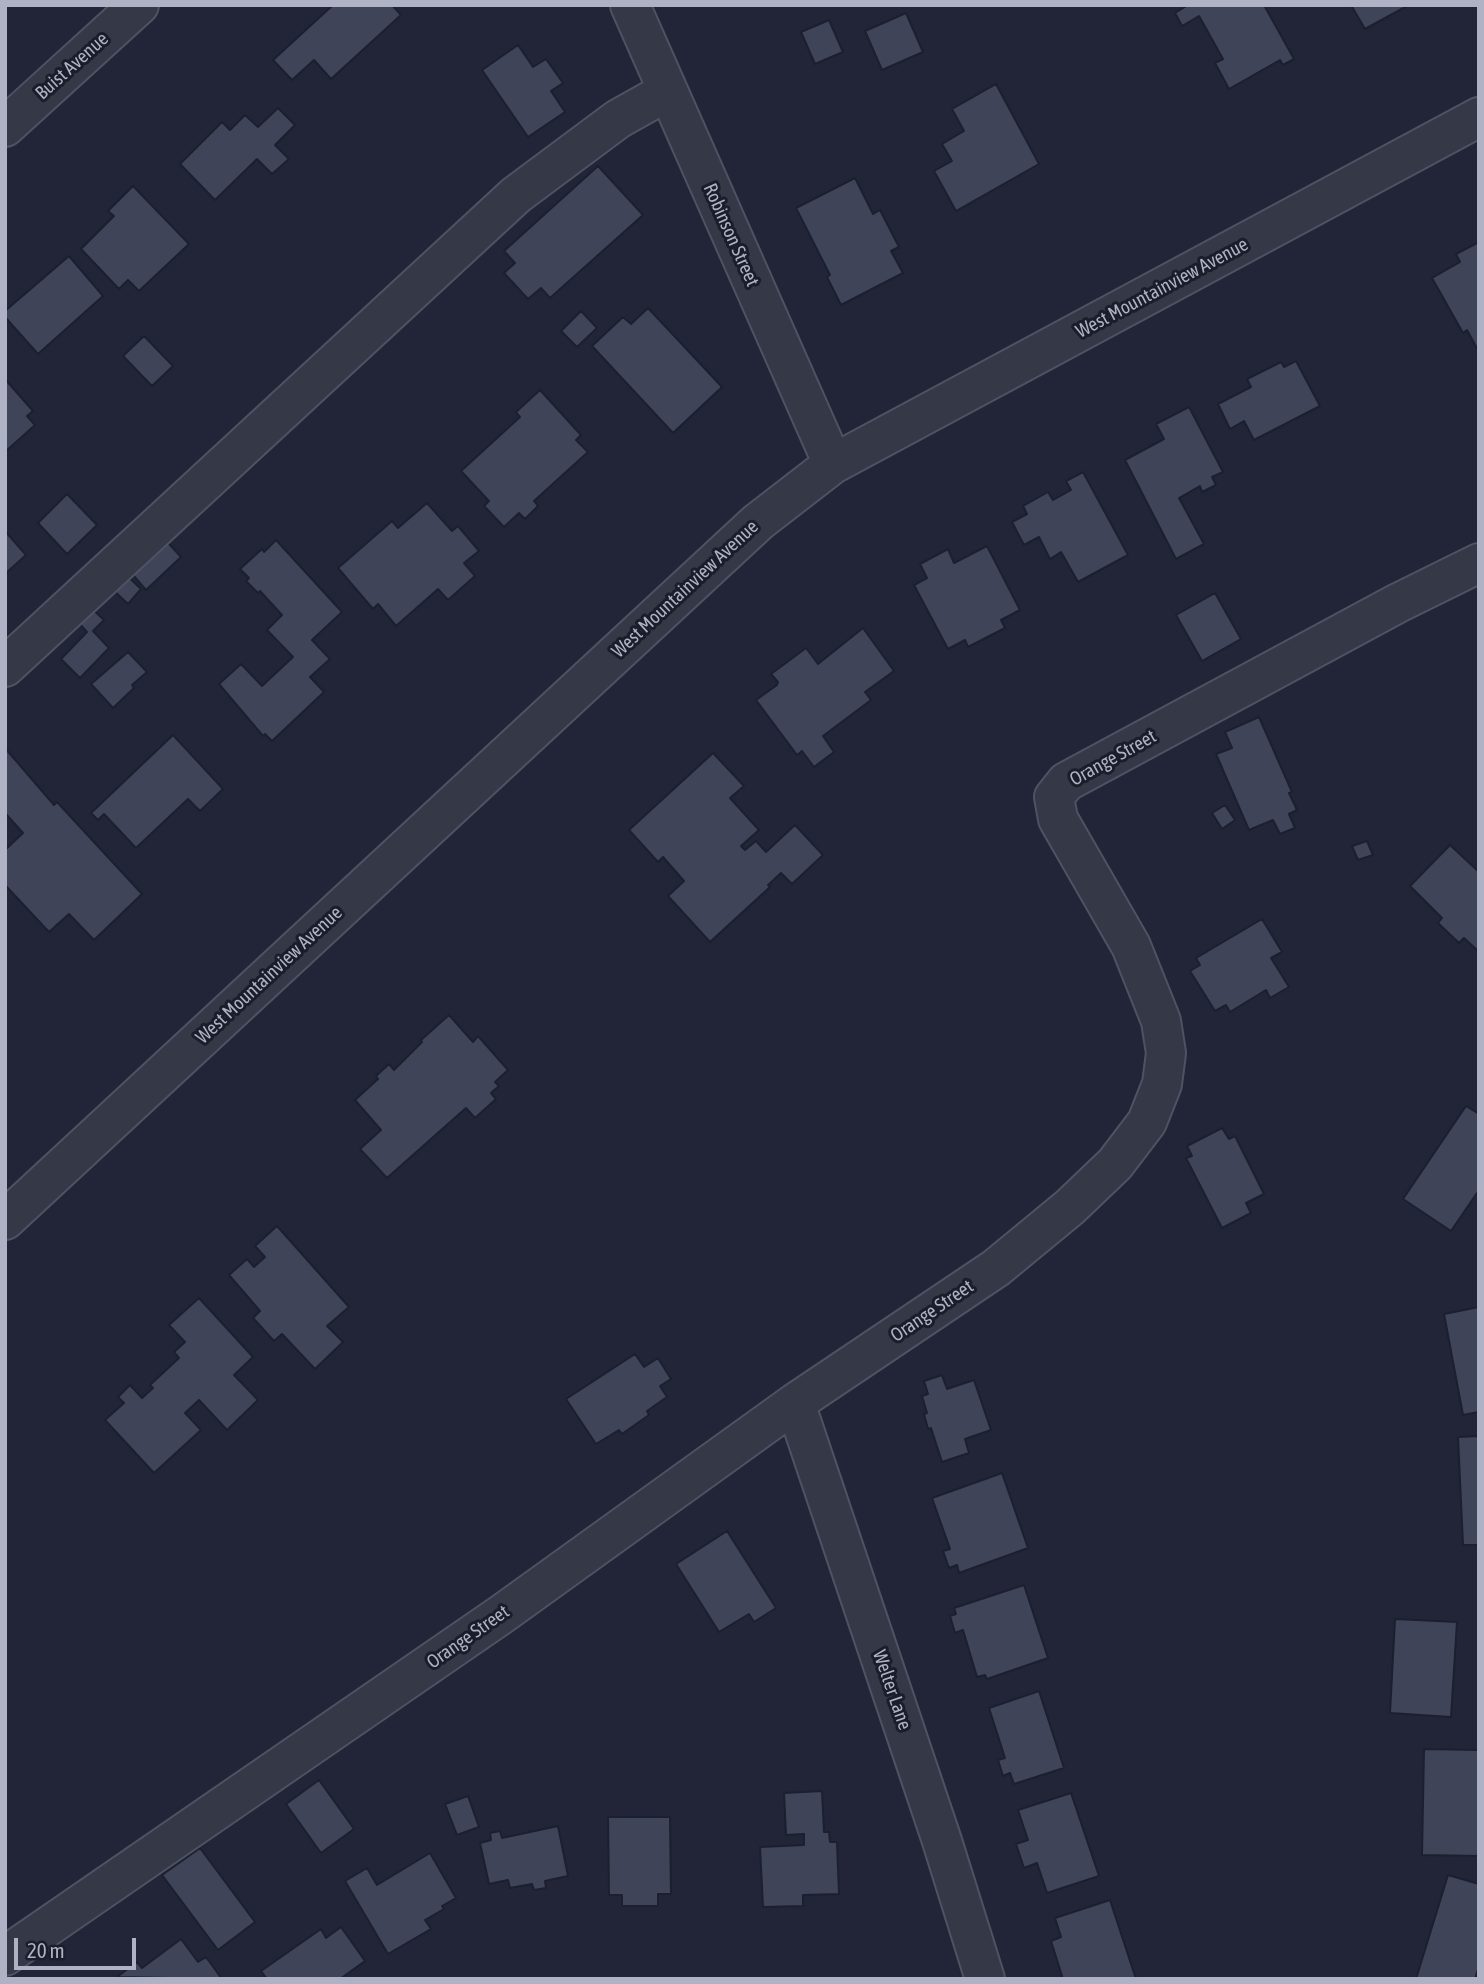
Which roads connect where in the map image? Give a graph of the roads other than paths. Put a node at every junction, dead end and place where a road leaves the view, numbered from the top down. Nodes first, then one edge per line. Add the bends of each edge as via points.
1 (139, 5) edge
2 (630, 5) edge
3 (668, 91) junction
4 (1479, 117) edge
5 (5, 127) edge
6 (833, 464) junction
7 (1479, 563) edge
8 (5, 667) edge
9 (5, 1220) edge
10 (795, 1403) junction
11 (5, 1956) edge
12 (985, 1979) edge

1 - 5 street, Buist Avenue
2 - 3 street, Robinson Street
3 - 6 street, Robinson Street
3 - 8 street via 618,119 516,195
4 - 6 street, West Mountainview Avenue
6 - 9 street, West Mountainview Avenue via 748,531
7 - 10 street, Orange Street via 1066,782 1054,797 1058,819 1131,946 1161,1021 1166,1053 1162,1084 1147,1122 1115,1164 996,1268
10 - 11 street, Orange Street via 502,1614
10 - 12 street, Welter Lane

